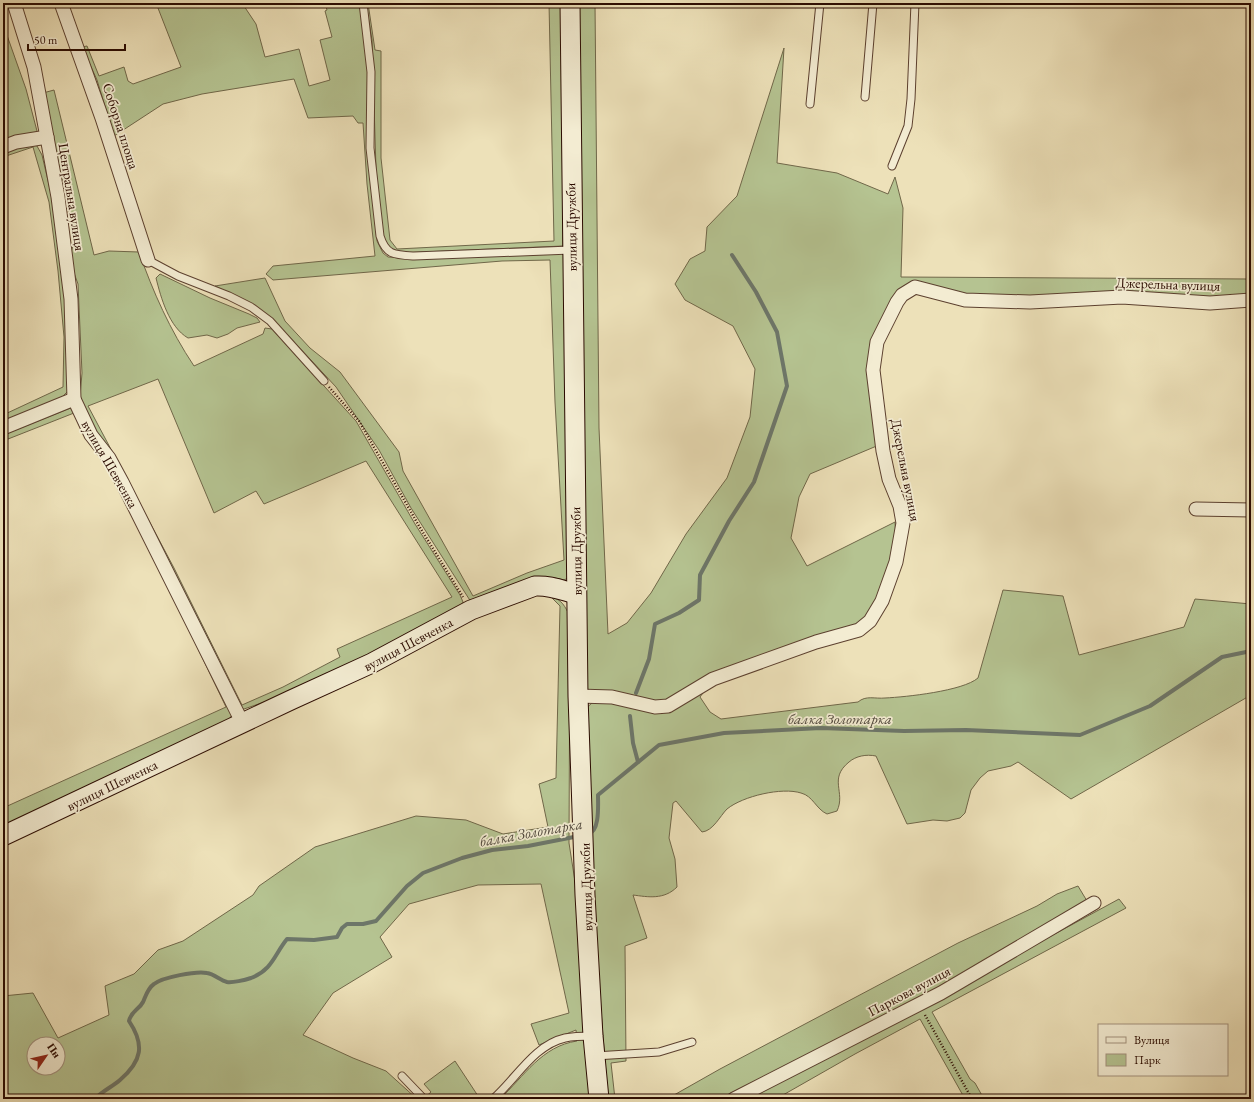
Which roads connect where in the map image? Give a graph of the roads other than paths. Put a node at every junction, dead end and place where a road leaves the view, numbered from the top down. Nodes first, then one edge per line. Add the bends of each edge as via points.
1 (14, 3) edge
2 (61, 3) edge
3 (364, 3) edge
4 (570, 3) edge
5 (820, 3) edge
6 (873, 3) edge
7 (916, 3) edge
8 (865, 97) dead end
9 (810, 104) dead end
10 (47, 137) junction
11 (3, 147) edge
12 (892, 166) dead end
13 (571, 250) junction
14 (148, 260) joint
15 (1251, 300) edge
16 (324, 381) road end
17 (74, 399) junction
18 (3, 428) edge
19 (1196, 509) dead end
20 (1251, 510) edge
21 (576, 594) junction
22 (578, 696) junction
23 (242, 722) junction
24 (3, 836) edge
25 (1094, 903) dead end
26 (593, 1036) junction
27 (692, 1042) dead end
28 (595, 1056) junction
29 (402, 1076) dead end
30 (424, 1099) edge
31 (493, 1099) edge
32 (599, 1099) edge
33 (734, 1099) edge

1 - 10 street, Центральна вулиця via 34,67
2 - 14 street, Соборна площа
3 - 13 lane via 371,72 370,148 380,236 384,247 400,256
4 - 13 street, вулиця Дружби
5 - 9 lane
6 - 8 lane
7 - 12 lane via 908,126
10 - 11 street
10 - 17 street, Центральна вулиця via 58,197 71,299
13 - 21 street, вулиця Дружби
14 - 16 lane via 178,276 251,307 270,321
15 - 22 street, Джерельна вулиця via 1210,303 1122,297 1030,302 972,301 915,287 909,289 897,302 877,342 873,370 883,451 903,523 896,562 882,601 870,621 859,630 816,642 713,679 668,706 655,707 612,697
17 - 18 street
17 - 23 street, вулиця Шевченка via 91,435 109,458 122,482
19 - 20 street
21 - 22 street, вулиця Дружби
21 - 23 street, вулиця Шевченка via 546,585 535,586 471,610 372,664
22 - 26 street, вулиця Дружби
23 - 24 street, вулиця Шевченка
25 - 33 street, Паркова вулиця via 919,1004
26 - 28 street, вулиця Дружби
26 - 31 lane via 565,1038 548,1046
27 - 28 lane via 659,1052
28 - 32 street, вулиця Дружби
29 - 30 lane

